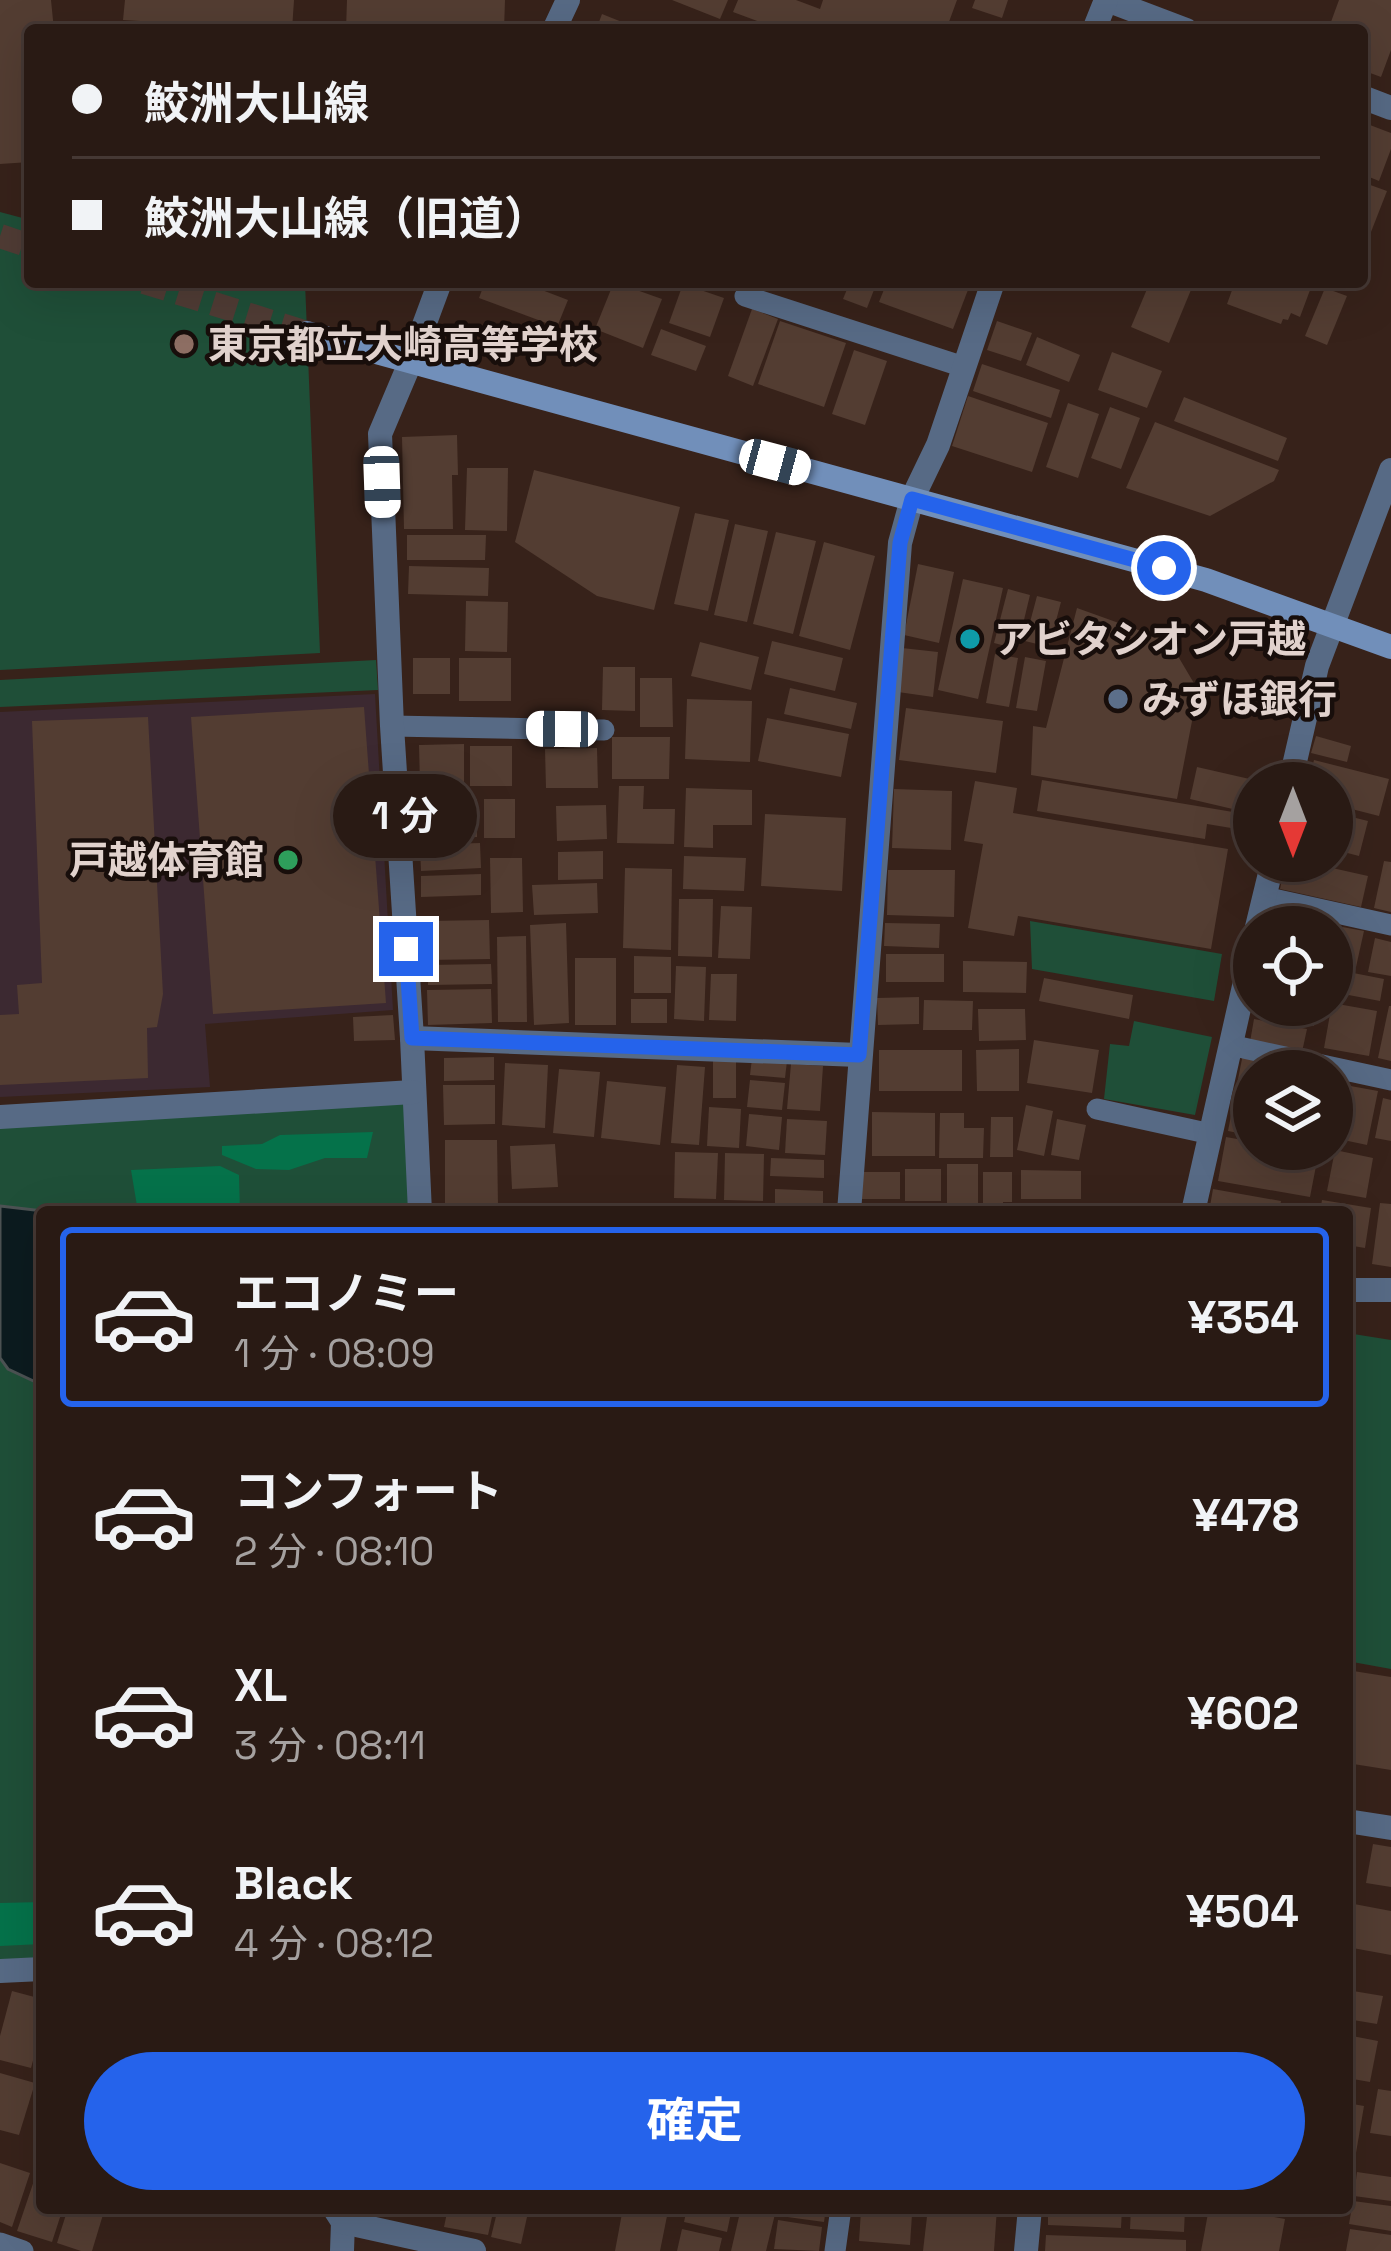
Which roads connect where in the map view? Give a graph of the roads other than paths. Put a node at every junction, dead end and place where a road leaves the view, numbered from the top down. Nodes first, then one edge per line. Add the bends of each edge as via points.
1 (1107, 0) edge
2 (1170, 24) edge
3 (438, 288) edge
4 (991, 288) edge
5 (745, 296) dead end
6 (307, 333) tunnel mouth
7 (410, 363) junction
8 (964, 367) junction
9 (1391, 470) edge
10 (912, 499) junction
11 (1332, 623) junction
12 (1391, 647) edge
13 (392, 726) junction
14 (604, 730) dead end
15 (1295, 762) edge
16 (1268, 882) edge
17 (1264, 897) junction
18 (1262, 906) edge
19 (1391, 925) edge
20 (1234, 1026) edge
21 (412, 1038) junction
22 (1230, 1045) junction
23 (859, 1055) junction
24 (1391, 1080) edge
25 (413, 1092) junction
26 (1097, 1109) dead end
27 (0, 1117) edge
28 (1210, 1134) junction
29 (420, 1206) edge
30 (849, 1206) edge
31 (1194, 1206) edge
32 (1353, 1290) edge
33 (1391, 1290) edge
34 (1353, 1822) edge
35 (1391, 1828) edge
36 (36, 1969) edge
37 (0, 1971) edge
38 (840, 2214) edge
39 (1029, 2214) edge
40 (338, 2215) edge
41 (0, 2242) edge
42 (22, 2251) edge
43 (342, 2251) edge
44 (473, 2251) edge
45 (835, 2251) edge
46 (1026, 2251) edge

1 - 2 street
3 - 7 street
4 - 8 street
5 - 8 lane
6 - 7 main road
7 - 10 main road
7 - 13 street via 380,434
8 - 10 street
9 - 11 street
10 - 11 main road
10 - 23 street via 900,543
11 - 12 main road
11 - 15 street
13 - 14 lane
13 - 21 street
16 - 17 street
17 - 18 street
17 - 19 lane
20 - 22 street
21 - 23 street
21 - 25 street
22 - 24 lane
22 - 28 street
23 - 30 street
25 - 27 street
25 - 29 street
26 - 28 lane
28 - 31 street
32 - 33 street
34 - 35 street
36 - 37 street
38 - 45 lane
39 - 46 street
40 - 43 street
40 - 44 street
41 - 42 lane

